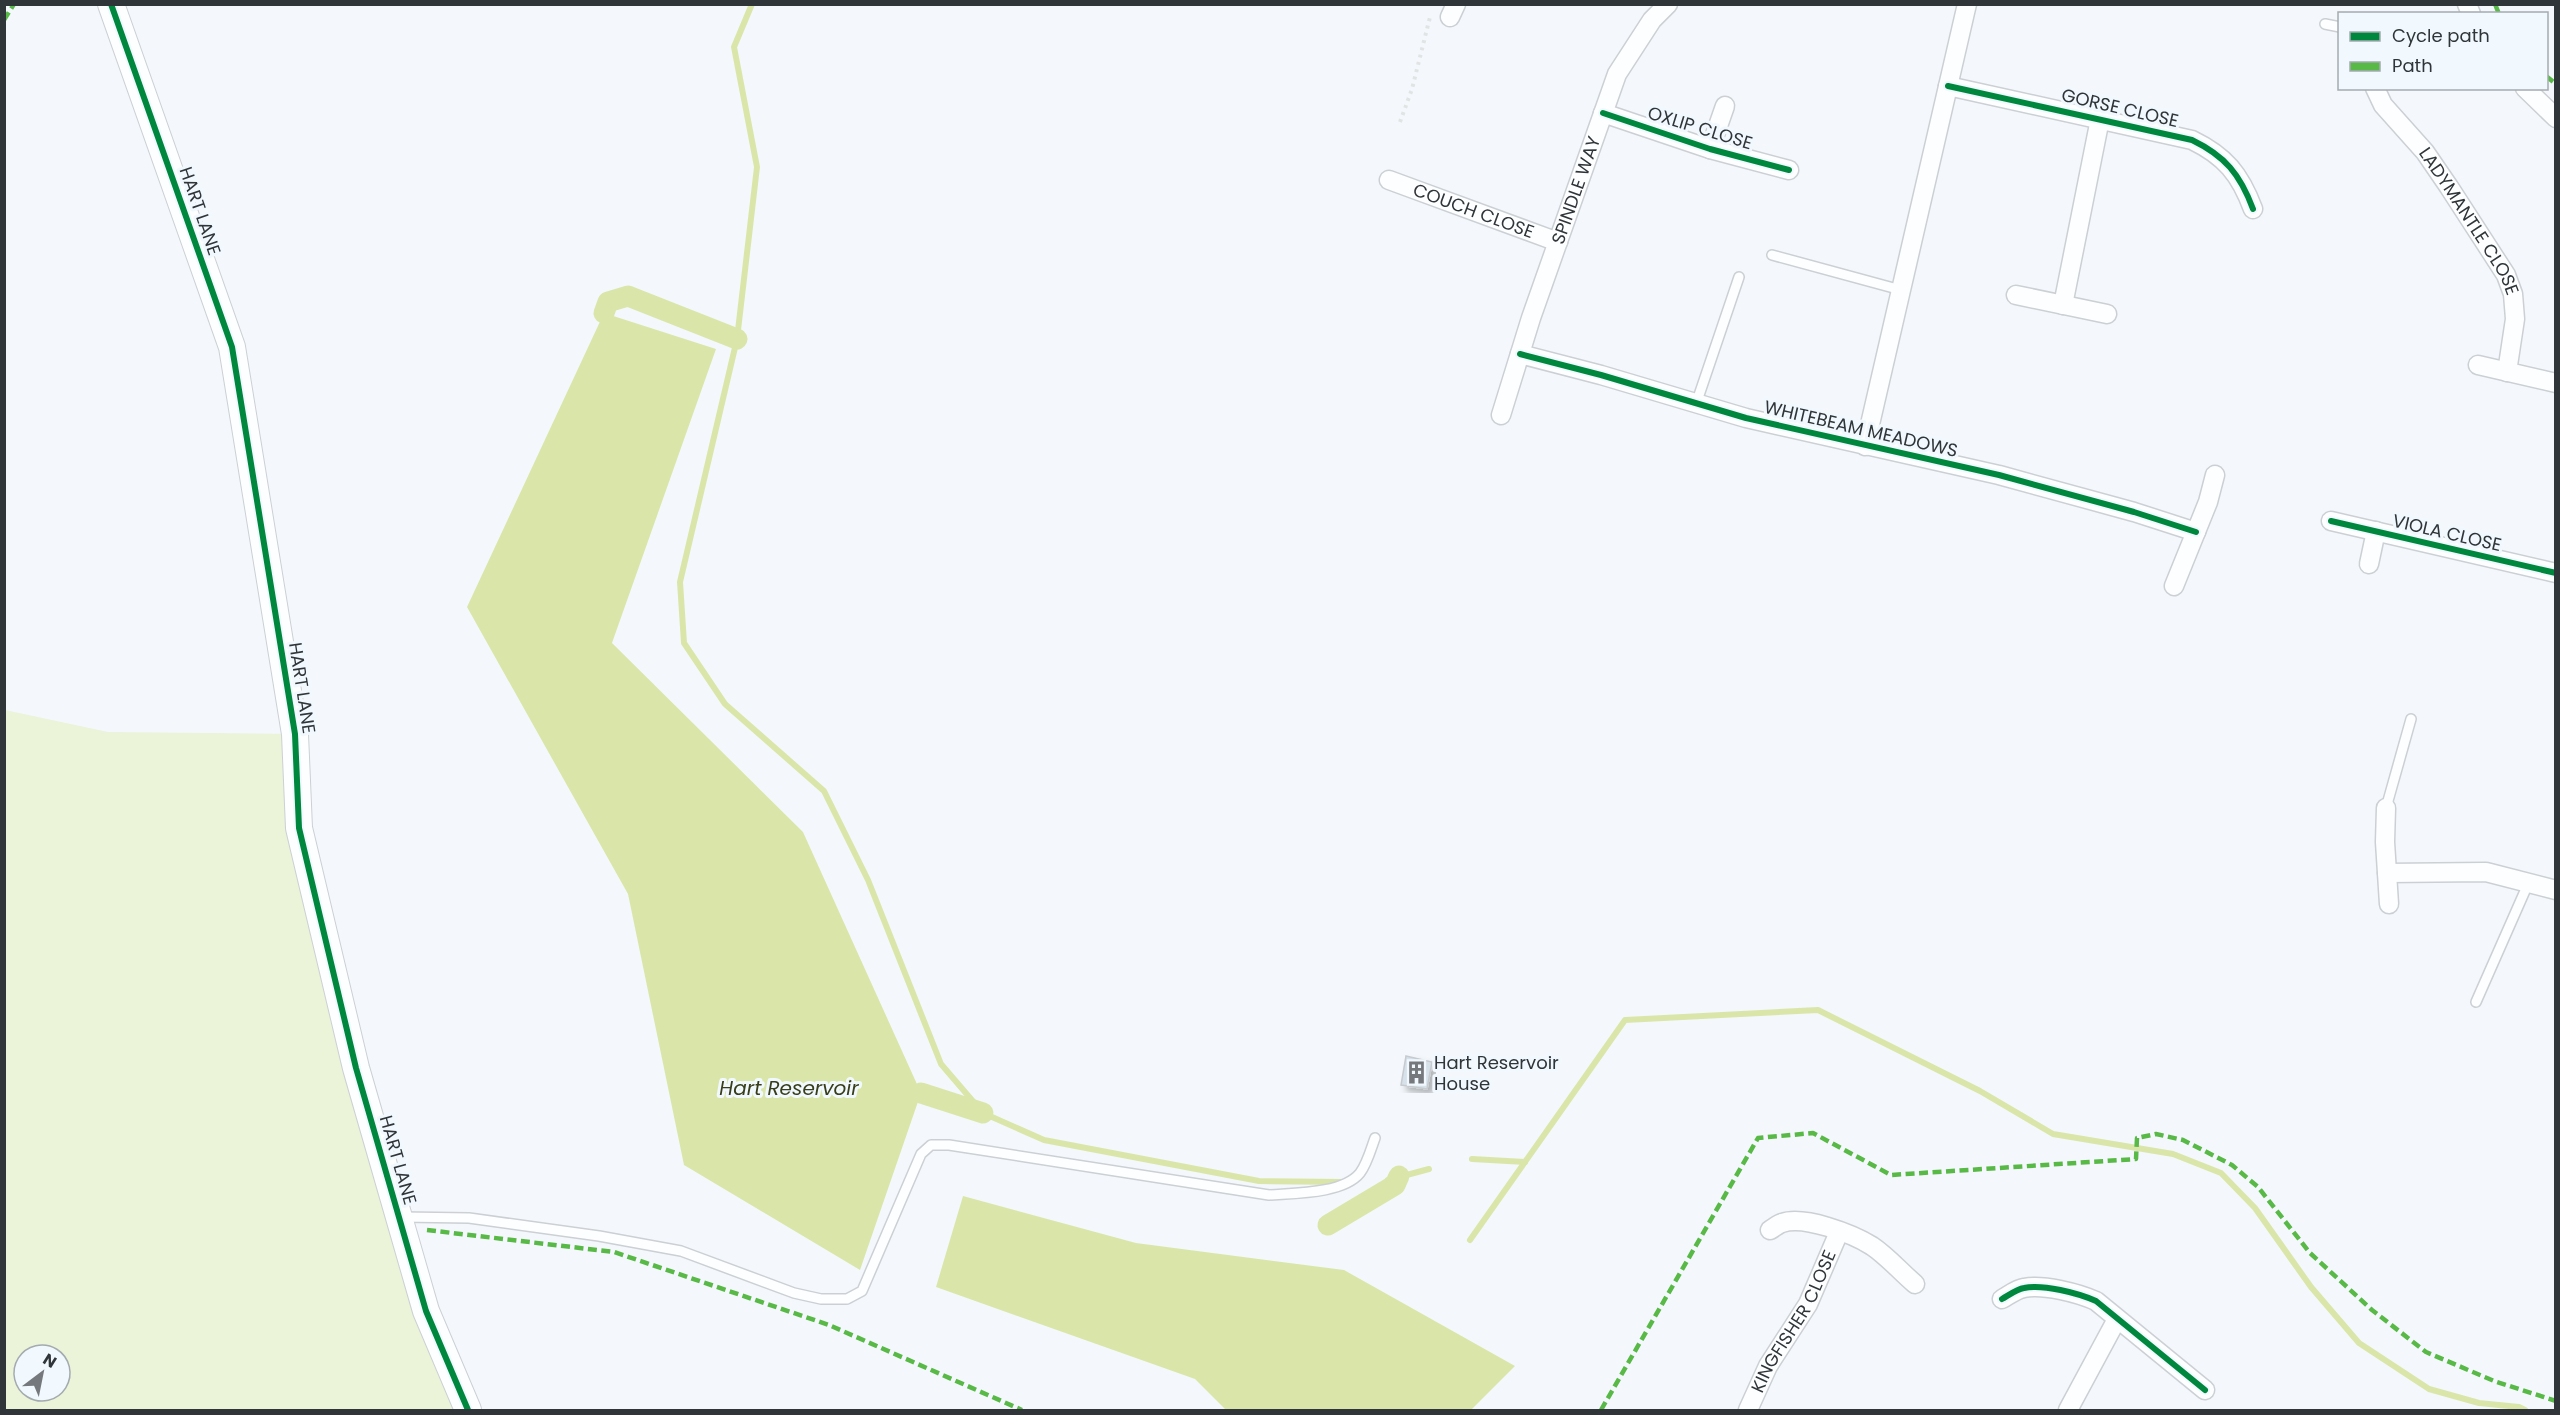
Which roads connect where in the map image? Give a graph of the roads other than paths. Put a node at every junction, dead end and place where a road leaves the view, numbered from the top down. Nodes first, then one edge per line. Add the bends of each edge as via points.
1 (111, 4) edge
2 (1967, 4) edge
3 (1665, 5) edge
4 (2325, 24) dead end
5 (2338, 27) edge
6 (1948, 86) junction
7 (2376, 90) edge
8 (2527, 90) edge
9 (1725, 106) dead end
10 (1603, 113) junction
11 (2556, 118) edge
12 (2100, 119) junction
13 (1710, 149) junction
14 (1789, 170) dead end
15 (1389, 180) dead end
16 (2253, 209) dead end
17 (1558, 242) junction
18 (1773, 255) dead end
19 (1739, 277) dead end
20 (1901, 290) junction
21 (2016, 295) dead end
22 (2063, 305) junction
23 (2107, 314) dead end
24 (1520, 354) junction
25 (2478, 365) dead end
26 (2507, 372) junction
27 (2556, 383) edge
28 (1696, 404) junction
29 (1501, 415) dead end
30 (1865, 446) junction
31 (2215, 475) dead end
32 (2331, 521) dead end
33 (2376, 531) junction
34 (2196, 532) junction
35 (2369, 564) dead end
36 (2556, 573) edge
37 (2174, 586) dead end
38 (2411, 719) dead end
39 (2386, 808) joint
40 (2387, 873) junction
41 (2528, 884) junction
42 (2556, 890) edge
43 (2389, 904) dead end
44 (2476, 1002) dead end
45 (1375, 1138) dead end
46 (399, 1217) junction
47 (1770, 1230) dead end
48 (1839, 1232) junction
49 (1915, 1284) dead end
50 (2002, 1299) dead end
51 (2117, 1319) junction
52 (2205, 1390) dead end
53 (468, 1410) edge
54 (1748, 1410) edge
55 (2068, 1410) edge

1 - 46 street, HART LANE via 232,347 295,734 299,828 356,1068
2 - 6 street
3 - 10 street, SPINDLE WAY via 1617,74
4 - 5 lane
6 - 12 street, GORSE CLOSE
6 - 20 street
7 - 26 street, LADYMANTLE CLOSE via 2383,105 2449,187 2506,275 2513,294 2515,319
8 - 11 street
9 - 13 street, OXLIP CLOSE
10 - 13 street, OXLIP CLOSE
10 - 17 street, SPINDLE WAY
12 - 16 street, GORSE CLOSE via 2192,140 2210,149 2244,186
12 - 22 street, GORSE CLOSE
13 - 14 street, OXLIP CLOSE
15 - 17 street, COUCH CLOSE
17 - 24 street, SPINDLE WAY
18 - 20 lane
19 - 28 lane
20 - 30 street
21 - 22 street
22 - 23 street
24 - 28 street, WHITEBEAM MEADOWS
24 - 29 street, SPINDLE WAY
25 - 26 street
26 - 27 street
28 - 30 street, WHITEBEAM MEADOWS
30 - 34 street, WHITEBEAM MEADOWS via 1999,475
31 - 34 street
32 - 33 street, VIOLA CLOSE
33 - 35 street, VIOLA CLOSE
33 - 36 street, VIOLA CLOSE
34 - 37 street
38 - 39 lane
39 - 40 street
40 - 41 street via 2486,872
40 - 43 street
41 - 42 street
41 - 44 lane
45 - 46 lane via 1360,1173 1348,1184 1269,1194 931,1145 921,1154 862,1291 847,1299 794,1293 681,1251 469,1218
46 - 53 street, HART LANE via 426,1311
47 - 48 street, KINGFISHER CLOSE via 1782,1222 1798,1220
48 - 49 street, KINGFISHER CLOSE via 1873,1246
48 - 54 street, KINGFISHER CLOSE via 1808,1304 1768,1366
50 - 51 street via 2022,1288 2066,1292 2096,1301
51 - 52 street
51 - 55 street

